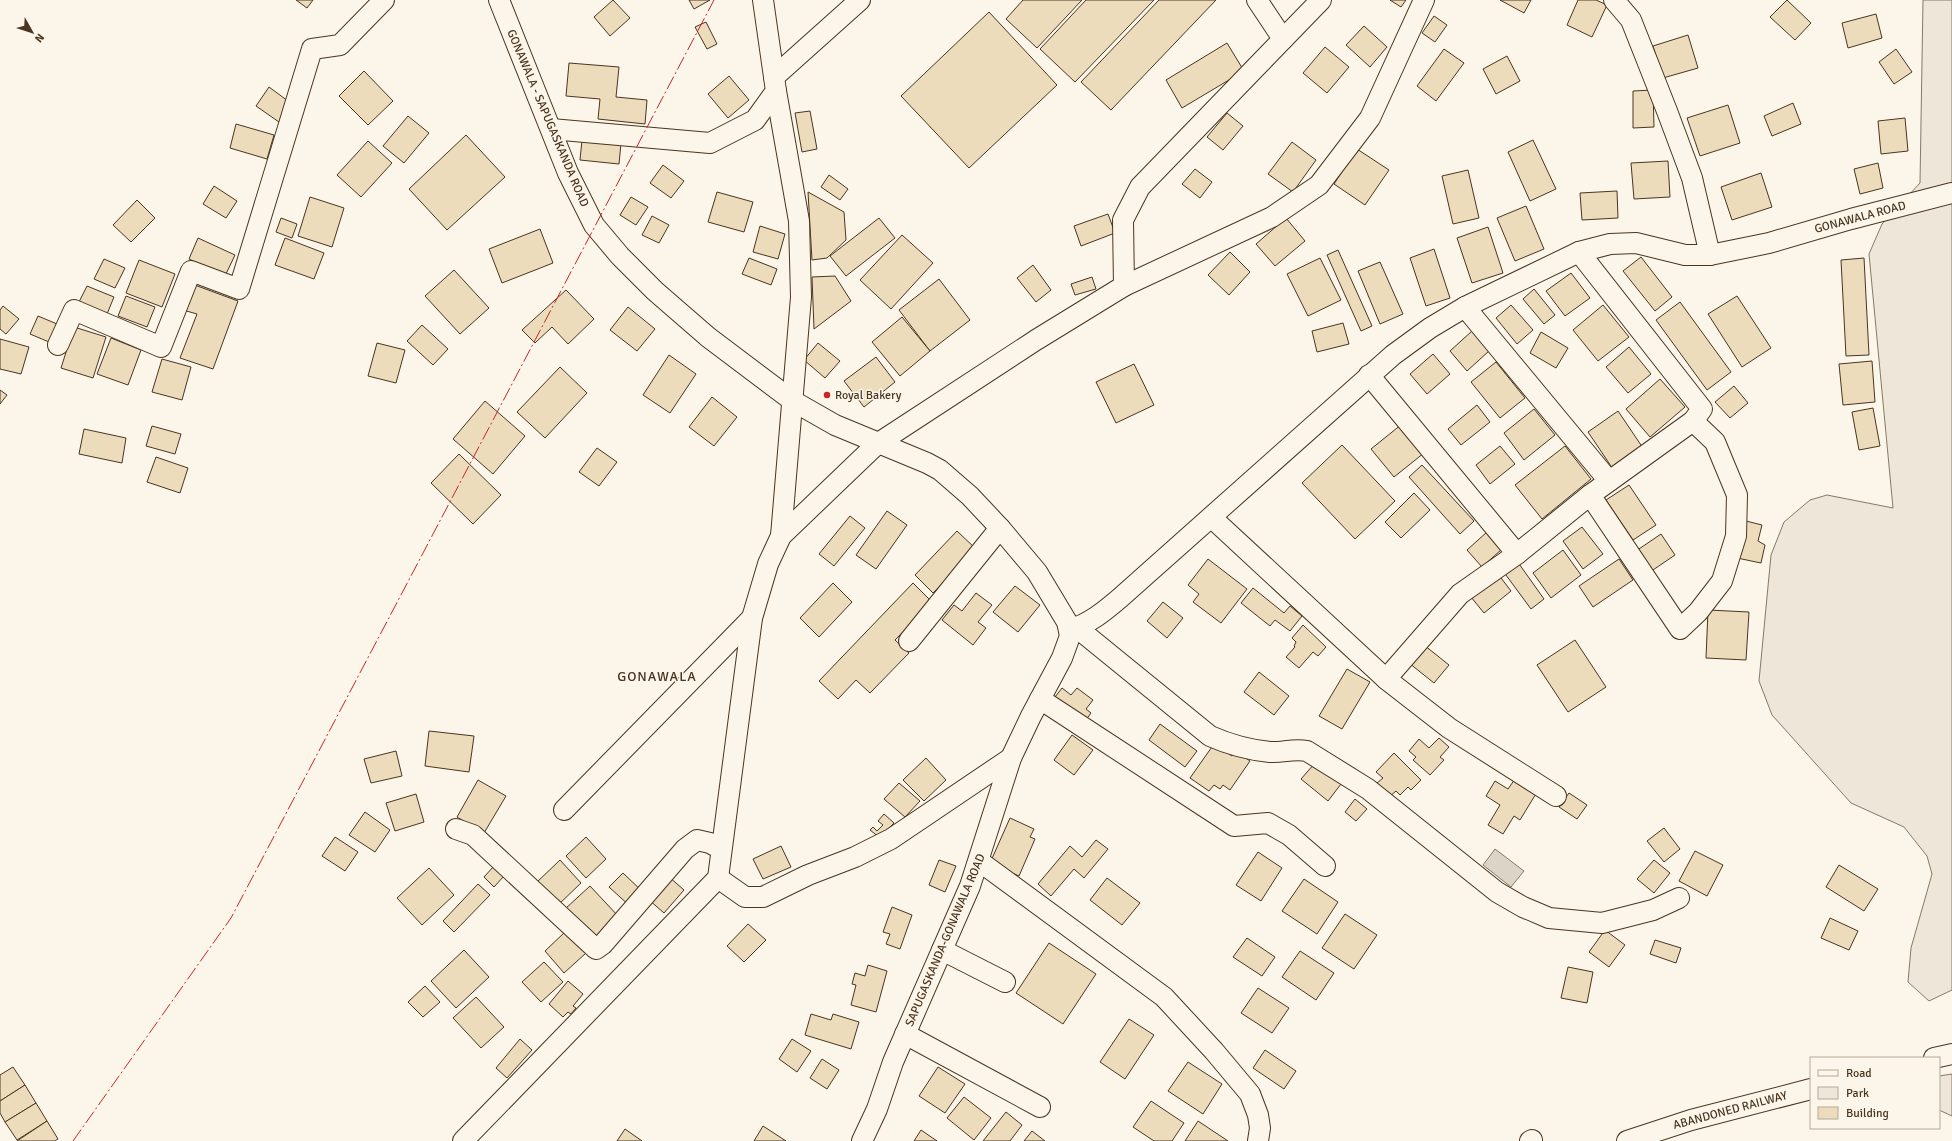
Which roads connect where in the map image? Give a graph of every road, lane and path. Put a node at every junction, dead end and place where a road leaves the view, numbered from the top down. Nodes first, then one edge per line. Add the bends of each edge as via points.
1 (384, 0) edge
2 (499, 0) edge
3 (763, 0) edge
4 (860, 0) edge
5 (1257, 0) edge
6 (1321, 0) edge
7 (1424, 0) edge
8 (1614, 0) edge
9 (1283, 39) junction
10 (775, 84) junction
11 (552, 129) junction
12 (1952, 193) edge
13 (1579, 252) junction
14 (1710, 256) junction
15 (1124, 286) junction
16 (1465, 307) junction
17 (58, 345) dead end
18 (1369, 375) junction
19 (793, 401) junction
20 (1693, 421) junction
21 (877, 444) junction
22 (1609, 481) junction
23 (1590, 495) junction
24 (1212, 518) junction
25 (1000, 528) junction
26 (781, 536) junction
27 (1517, 554) junction
28 (752, 618) junction
29 (1073, 628) junction
30 (909, 641) dead end
31 (1386, 679) junction
32 (1040, 699) junction
33 (1011, 758) junction
34 (1556, 796) dead end
35 (564, 810) dead end
36 (456, 829) dead end
37 (721, 849) junction
38 (979, 861) junction
39 (1325, 866) dead end
40 (718, 878) junction
41 (1679, 898) dead end
42 (942, 950) junction
43 (1005, 982) dead end
44 (905, 1034) junction
45 (1952, 1054) edge
46 (1938, 1057) edge
47 (1810, 1089) edge
48 (1040, 1107) dead end
49 (463, 1141) edge
50 (862, 1141) edge
51 (1258, 1141) edge
52 (1627, 1141) edge

1 - 17 street via 340,45 312,49 238,289 191,271 161,347 74,310
2 - 11 street, GONAWALA - SAPUGASKANDA ROAD
3 - 10 street
4 - 10 street
5 - 9 street
6 - 9 street
7 - 15 street via 1370,118 1319,185 1272,217
8 - 14 street via 1631,20 1670,119 1692,178
9 - 15 street via 1140,188 1123,220
10 - 11 street via 754,120 710,143
10 - 19 street via 799,221 802,297
11 - 19 street, GONAWALA - SAPUGASKANDA ROAD via 568,173 601,235 655,291 696,327
12 - 14 street, GONAWALA ROAD via 1769,243
13 - 14 street, GONAWALA ROAD via 1610,244 1636,243 1685,255
13 - 16 street, GONAWALA ROAD
13 - 20 street via 1702,409
15 - 21 street
16 - 18 street, GONAWALA ROAD via 1410,342
16 - 22 street
18 - 24 street, GONAWALA ROAD
18 - 27 street
19 - 21 street, GONAWALA - SAPUGASKANDA ROAD via 835,425
19 - 26 street
20 - 22 street
20 - 23 street via 1715,442 1737,495 1736,536 1722,581 1698,612 1680,629
21 - 25 street, GONAWALA - SAPUGASKANDA ROAD via 940,470 970,496
21 - 26 street
22 - 23 street
23 - 27 street
24 - 29 street, GONAWALA ROAD via 1105,610
24 - 31 street
25 - 29 street, GONAWALA - SAPUGASKANDA ROAD via 1037,572
25 - 30 street
26 - 28 street via 768,564
27 - 31 street via 1460,594
28 - 35 street
28 - 37 street
29 - 32 street, SAPUGASKANDA-GONAWALA ROAD via 1064,653
29 - 41 street via 1210,736 1225,743 1271,752 1297,749 1306,752 1368,789 1497,892 1523,907 1549,918 1602,923 1653,910
31 - 34 street via 1449,728
32 - 33 street, SAPUGASKANDA-GONAWALA ROAD
32 - 39 street via 1234,826 1268,823 1289,835
33 - 38 street, SAPUGASKANDA-GONAWALA ROAD
33 - 40 street via 891,839 763,897 745,897
36 - 37 street via 473,835 596,949 685,849 697,840
37 - 40 street
38 - 42 street, SAPUGASKANDA-GONAWALA ROAD
38 - 51 street via 1164,997 1250,1094 1258,1115
40 - 49 street
42 - 43 street
42 - 44 street, SAPUGASKANDA-GONAWALA ROAD
44 - 48 street
44 - 50 street, SAPUGASKANDA-GONAWALA ROAD via 871,1125
45 - 46 street
47 - 52 street, ABANDONED RAILWAY via 1690,1120

